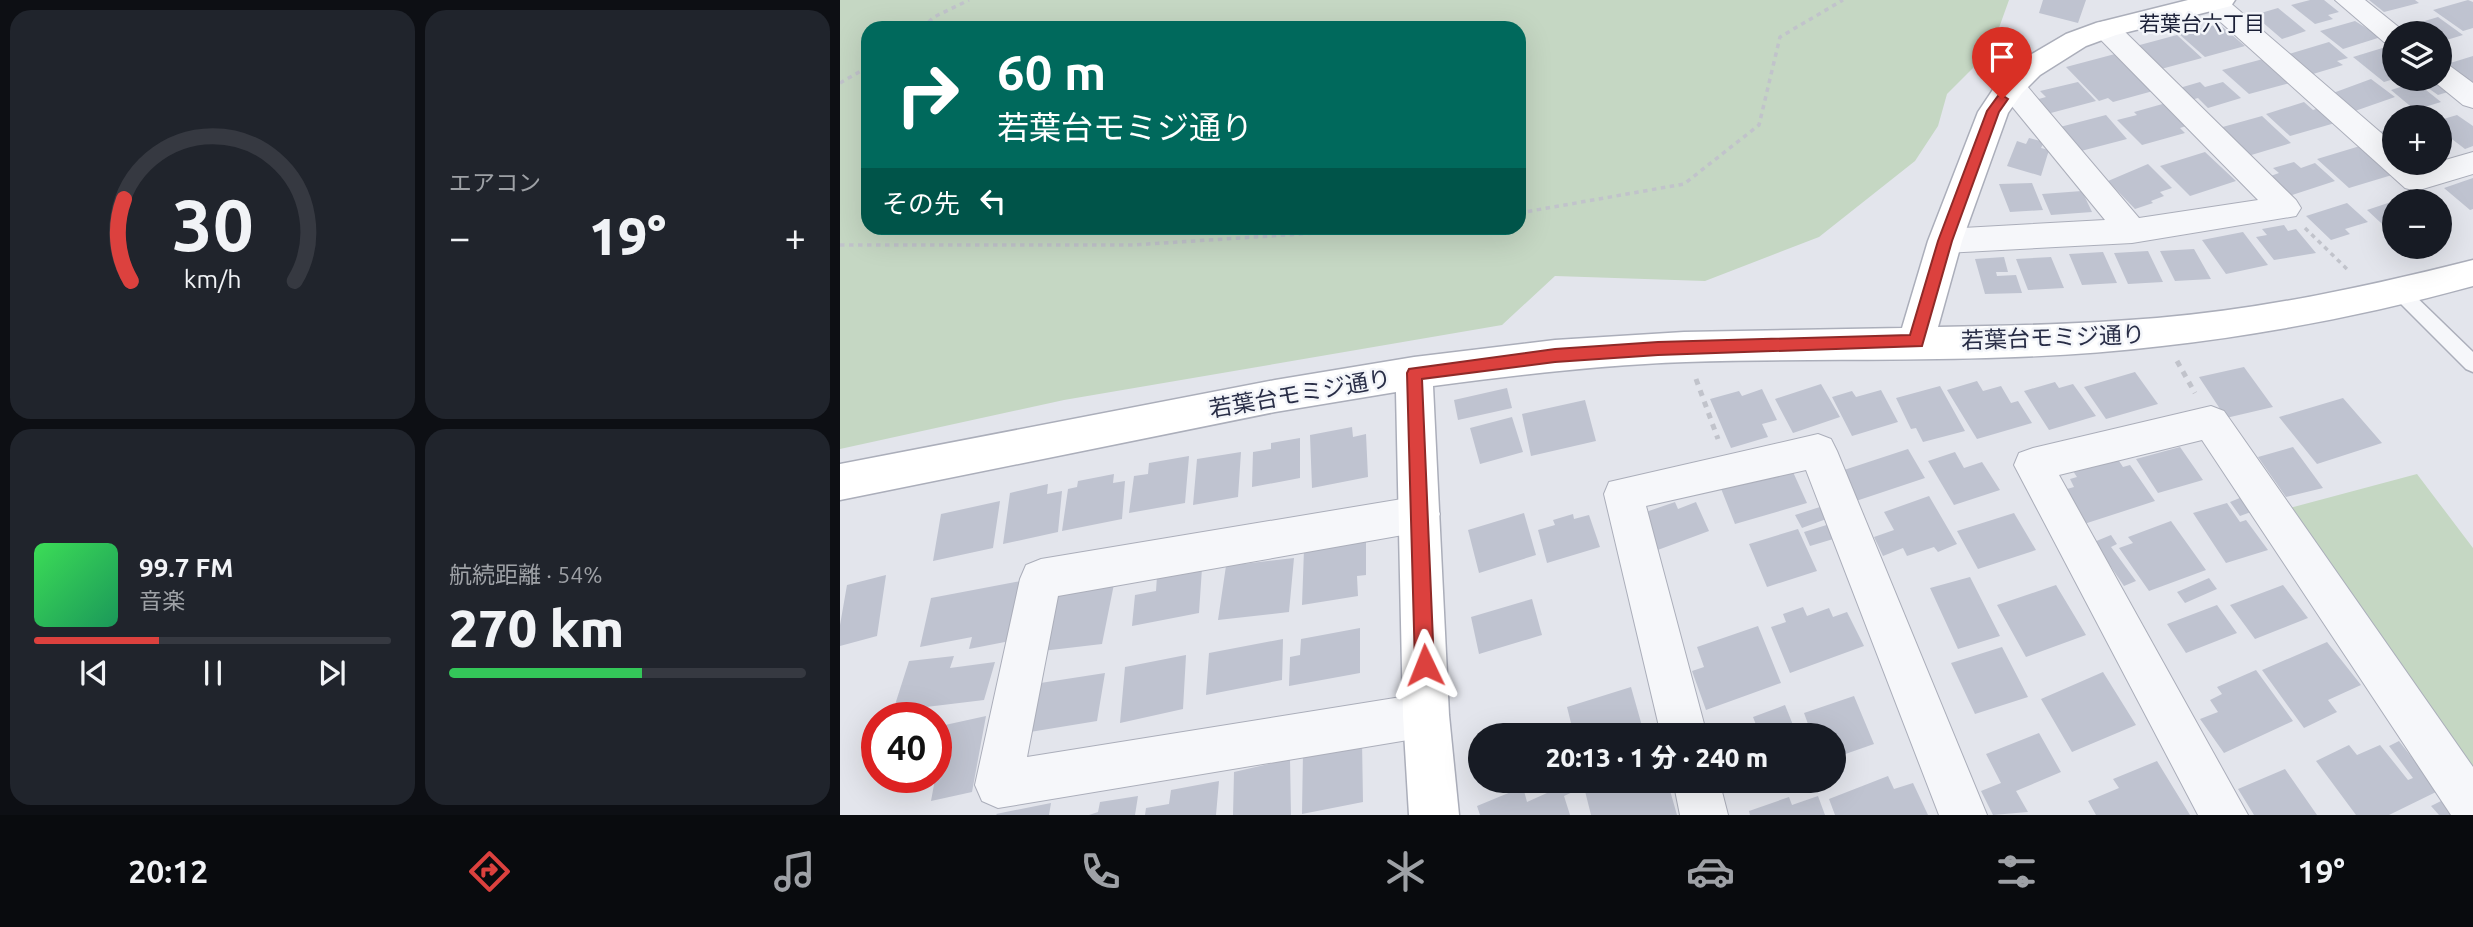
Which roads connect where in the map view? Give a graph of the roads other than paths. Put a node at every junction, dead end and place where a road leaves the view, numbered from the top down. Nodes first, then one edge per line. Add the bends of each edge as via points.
1 (2348, 0) edge
2 (2217, 1) edge
3 (2114, 17) edge
4 (2382, 27) edge
5 (2452, 81) edge
6 (2011, 86) junction
7 (2473, 98) edge
8 (2382, 150) edge
9 (2473, 163) edge
10 (2452, 169) edge
11 (2410, 175) edge
12 (2433, 175) edge
13 (2132, 231) junction
14 (1945, 241) junction
15 (2468, 281) edge
16 (2388, 295) junction
17 (1916, 341) junction
18 (2473, 364) edge
19 (1414, 373) junction
20 (840, 482) edge
21 (1420, 514) junction
22 (1426, 715) junction
23 (1681, 723) edge
24 (1699, 793) edge
25 (2473, 807) edge
26 (1434, 815) edge
27 (1704, 815) edge
28 (1963, 815) edge
29 (2224, 815) edge

1 - 4 street
2 - 3 street
2 - 8 street
3 - 6 street via 2050,54
3 - 13 street via 2284,208
5 - 7 street
6 - 13 street
6 - 14 street via 1993,111
9 - 10 street
11 - 12 street via 2416,180
13 - 14 street
14 - 17 street
15 - 16 street, 若葉台モミジ通り
16 - 17 street, 若葉台モミジ通り via 2160,332 2043,340
16 - 18 lane
17 - 19 street, 若葉台モミジ通り via 1555,355
19 - 20 street, 若葉台モミジ通り
19 - 21 street
21 - 22 street
21 - 22 street via 1041,579 998,785
22 - 26 street
23 - 28 street via 1623,494 1818,451
24 - 27 street
25 - 29 street via 2211,422 2033,465

